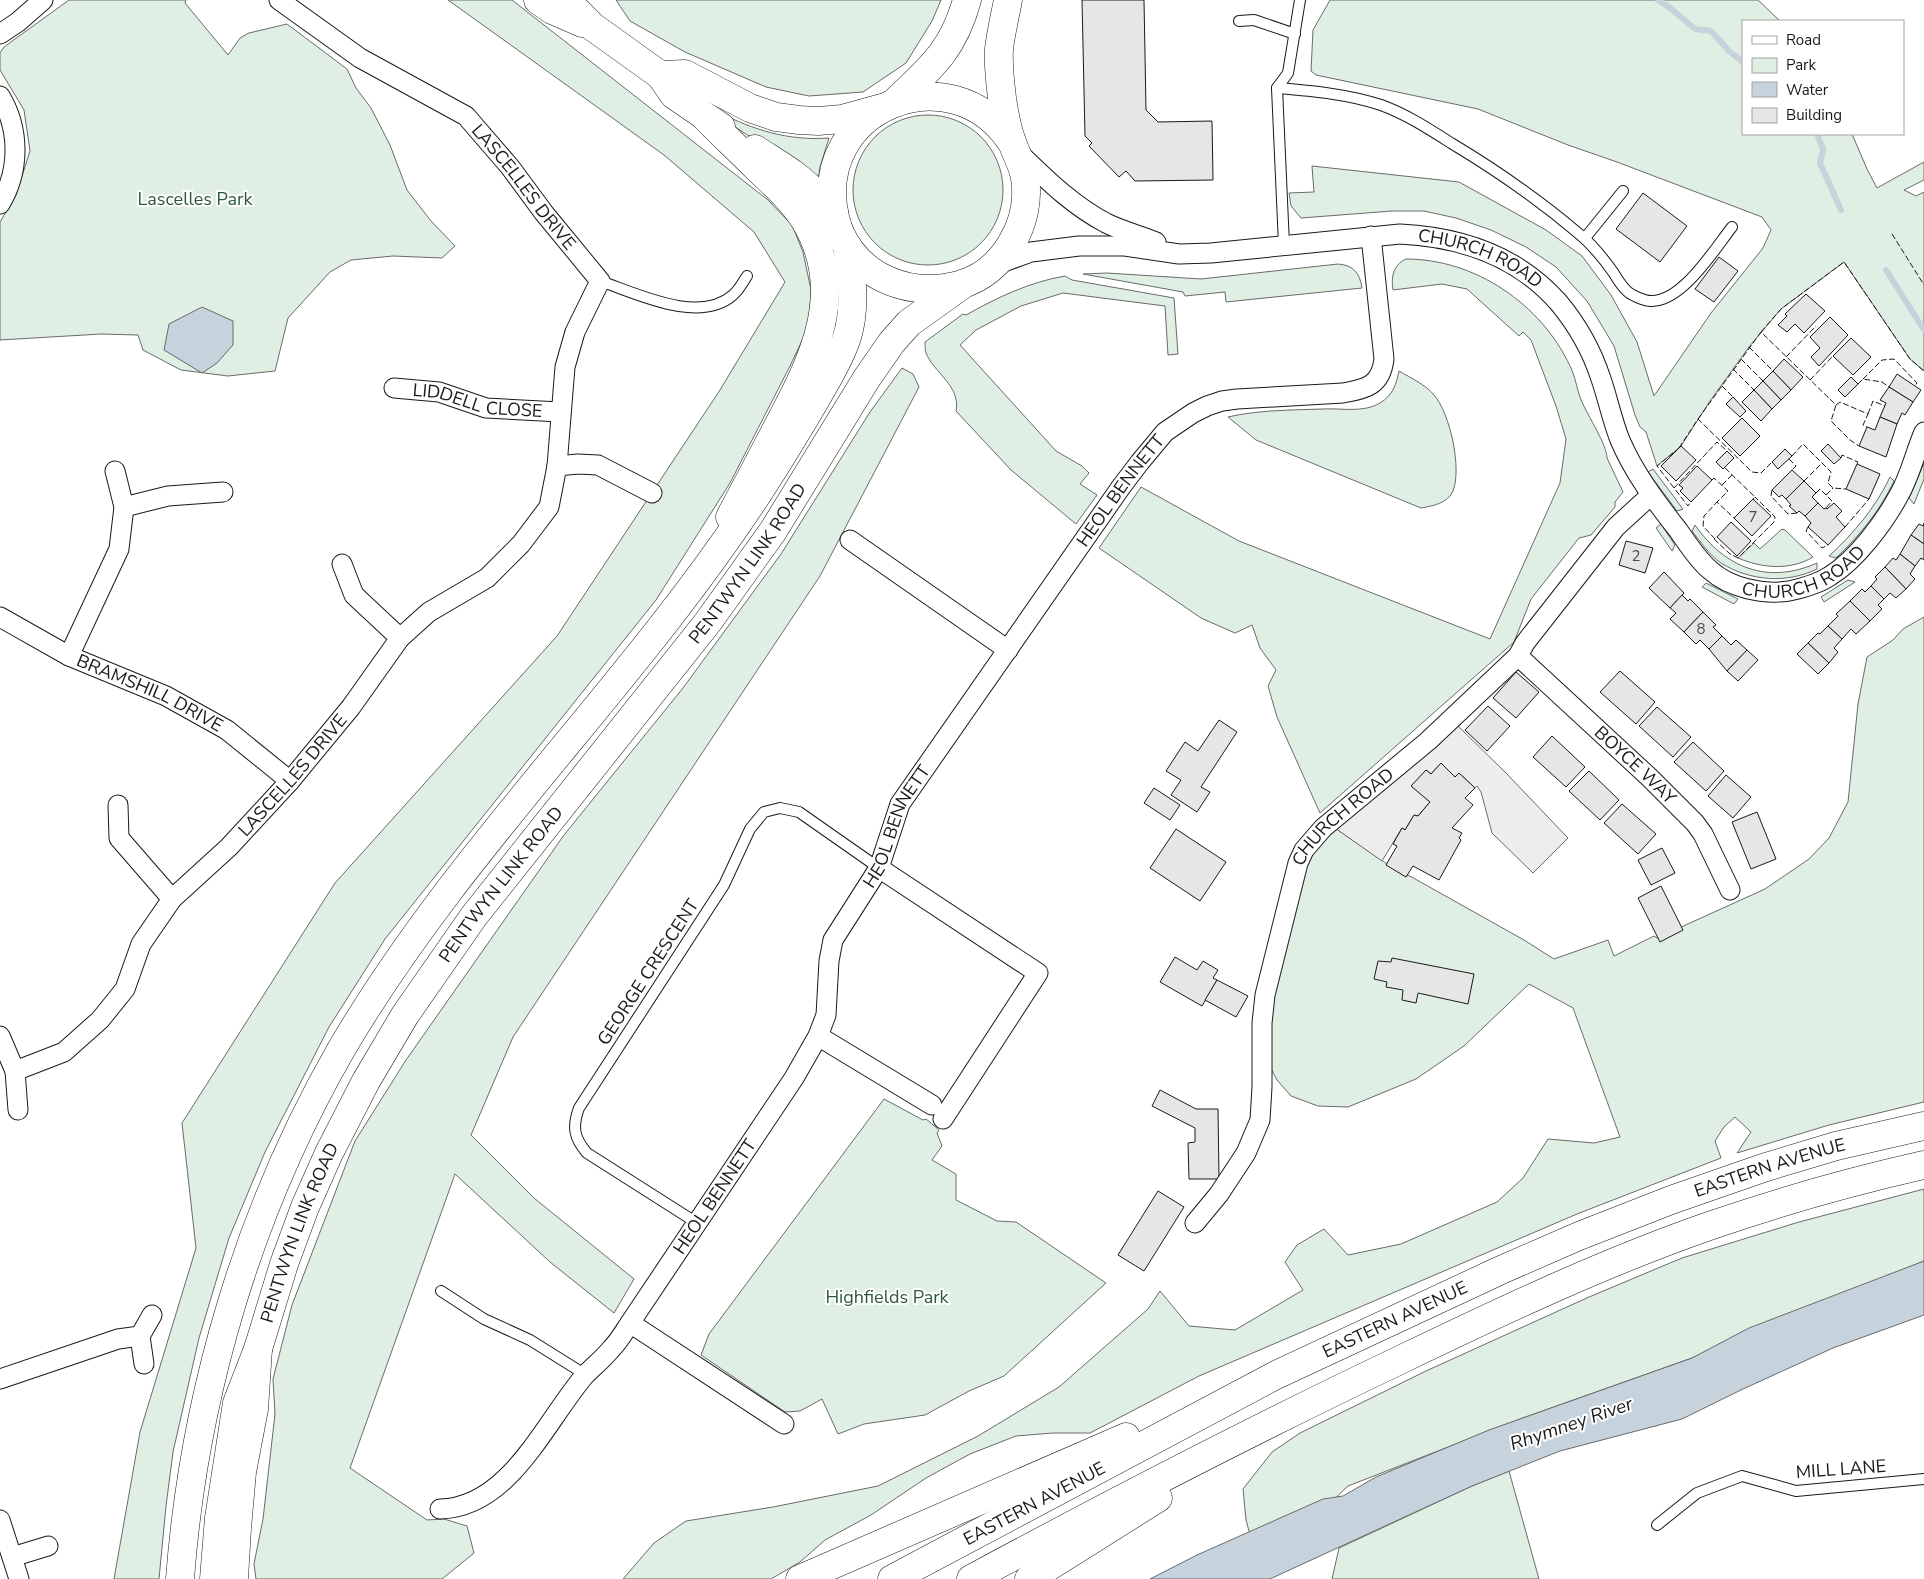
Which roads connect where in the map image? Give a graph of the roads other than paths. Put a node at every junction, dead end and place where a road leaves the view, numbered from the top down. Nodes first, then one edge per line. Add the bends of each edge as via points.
1 (43, 0) edge
2 (279, 0) edge
3 (538, 0) edge
4 (566, 0) edge
5 (967, 0) edge
6 (1008, 0) edge
7 (1300, 0) edge
8 (1238, 21) dead end
9 (593, 27) junction
10 (0, 34) edge
11 (1295, 34) junction
12 (660, 75) junction
13 (1277, 88) junction
14 (0, 96) edge
15 (889, 105) junction
16 (706, 118) junction
17 (1013, 146) junction
18 (1623, 192) dead end
19 (0, 204) edge
20 (1732, 227) dead end
21 (842, 236) junction
22 (1371, 236) junction
23 (1585, 238) junction
24 (1284, 245) junction
25 (1179, 254) junction
26 (992, 266) junction
27 (747, 276) dead end
28 (600, 281) junction
29 (964, 283) junction
30 (394, 388) dead end
31 (560, 412) junction
32 (1924, 432) edge
33 (557, 466) junction
34 (115, 471) dead end
35 (223, 492) dead end
36 (652, 493) dead end
37 (1651, 494) junction
38 (124, 507) junction
39 (850, 540) dead end
40 (342, 564) dead end
41 (691, 589) junction
42 (0, 617) edge
43 (400, 638) junction
44 (1008, 650) junction
45 (69, 656) junction
46 (1518, 656) junction
47 (290, 781) junction
48 (118, 805) dead end
49 (879, 868) junction
50 (1730, 890) dead end
51 (172, 899) junction
52 (0, 1036) edge
53 (818, 1036) junction
54 (15, 1071) junction
55 (18, 1110) dead end
56 (1924, 1126) edge
57 (1924, 1165) edge
58 (696, 1224) junction
59 (1195, 1224) dead end
60 (441, 1291) dead end
61 (152, 1315) dead end
62 (630, 1323) junction
63 (140, 1336) junction
64 (258, 1349) junction
65 (144, 1364) dead end
66 (586, 1375) junction
67 (1276, 1375) junction
68 (0, 1379) edge
69 (1296, 1410) junction
70 (784, 1424) dead end
71 (1924, 1479) edge
72 (440, 1510) dead end
73 (0, 1520) edge
74 (1657, 1526) dead end
75 (48, 1546) dead end
76 (12, 1558) junction
77 (19, 1579) edge
78 (180, 1579) edge
79 (214, 1579) edge
80 (234, 1579) edge
81 (800, 1579) edge
82 (892, 1579) edge
83 (971, 1579) edge
84 (1029, 1579) edge

1 - 10 street
2 - 28 street, LASCELLES DRIVE via 360,58 466,116
3 - 9 main road via 552,10
4 - 9 main road
5 - 15 main road, PENTWYN LINK ROAD via 948,47 929,70
6 - 17 main road, PENTWYN LINK ROAD via 999,64 1002,99
7 - 11 lane
8 - 11 lane via 1254,20
9 - 12 main road
11 - 13 lane via 1288,73
12 - 15 main road via 684,74 750,108 776,117 818,121 842,119
12 - 16 main road via 674,95
13 - 23 lane via 1349,97 1381,105 1405,116 1473,156 1541,202
13 - 24 lane
14 - 19 street via 13,124 16,153 11,179
15 - 17 main road, PENTWYN LINK ROAD via 914,97 952,99 970,105 995,121
15 - 21 main road, PENTWYN LINK ROAD via 856,128 836,164 832,198
16 - 21 main road via 804,183 817,196
16 - 41 main road via 778,188 803,218 822,263 826,296 821,333 794,397
17 - 25 street via 1062,193 1090,214
17 - 26 main road, PENTWYN LINK ROAD via 1025,178 1023,217 1011,244
18 - 23 lane
20 - 23 lane via 1691,278 1674,294 1658,301 1648,301 1627,291
21 - 29 main road, PENTWYN LINK ROAD via 867,268 892,283 930,290
21 - 41 main road, PENTWYN LINK ROAD via 852,275 852,307 840,354 789,445 734,531
22 - 24 street, CHURCH ROAD
22 - 37 street, CHURCH ROAD via 1427,236 1468,244 1507,261 1544,289 1558,302 1584,339 1602,380 1620,441
22 - 44 street, HEOL BENNETT via 1384,359 1377,379 1357,391 1343,393 1222,401 1193,413 1165,432 1126,481
24 - 25 street, CHURCH ROAD
25 - 26 street, CHURCH ROAD via 1125,246 1080,246 1031,252
26 - 29 main road, PENTWYN LINK ROAD
27 - 28 lane via 734,294 720,303 700,307 677,306
28 - 31 street, LASCELLES DRIVE via 575,332 565,367
29 - 64 main road, PENTWYN LINK ROAD via 909,323 892,342 773,531 708,622 474,916 410,1008 366,1081 329,1153 302,1216
30 - 31 street, LIDDELL CLOSE via 439,392 486,408
31 - 33 street, LASCELLES DRIVE
32 - 37 street, CHURCH ROAD via 1900,494 1857,553 1828,578 1796,589 1759,591 1718,576 1698,558
33 - 36 street via 598,465
33 - 43 street, LASCELLES DRIVE via 548,507 521,544 487,578 429,612
34 - 38 street
35 - 38 street via 168,496
37 - 46 street, CHURCH ROAD via 1616,527 1525,642
38 - 45 street via 119,549
39 - 44 street
40 - 43 street via 354,594
41 - 78 main road, PENTWYN LINK ROAD via 473,860 406,950 362,1016 311,1106 256,1233 223,1334 192,1477
42 - 45 street, BRAMSHILL DRIVE
43 - 47 street, LASCELLES DRIVE via 351,707
44 - 49 street, HEOL BENNETT via 900,804
45 - 47 street, BRAMSHILL DRIVE via 166,696 227,730
46 - 50 street, BOYCE WAY via 1695,823
46 - 59 street, CHURCH ROAD via 1428,741 1323,828 1304,850 1265,995 1260,1120 1246,1153
47 - 51 street, LASCELLES DRIVE via 230,847
48 - 51 street via 119,838
49 - 53 street, HEOL BENNETT via 833,940 826,1015
49 - 53 street via 1038,973 938,1112
49 - 58 lane, GEORGE CRESCENT via 798,812 780,808 764,812 750,829 724,885 579,1108 575,1132 587,1153
51 - 54 street, LASCELLES DRIVE via 141,944 125,989 100,1020 64,1052
52 - 54 street
53 - 58 street, HEOL BENNETT via 794,1078
54 - 55 street
56 - 67 main road, EASTERN AVENUE via 1836,1146 1671,1200 1500,1270
57 - 69 main road, EASTERN AVENUE via 1840,1185 1765,1208 1643,1252 1474,1325
58 - 62 street, HEOL BENNETT
60 - 66 lane via 484,1319 530,1340
61 - 63 street
62 - 66 street, HEOL BENNETT via 614,1347
62 - 70 street
63 - 65 street
63 - 68 street via 118,1339
64 - 79 main road, PENTWYN LINK ROAD via 237,1403 219,1518
64 - 80 main road via 254,1409 241,1482
66 - 72 street, HEOL BENNETT via 510,1476 484,1497 454,1509
67 - 81 main road via 1073,1459
67 - 82 main road, EASTERN AVENUE
69 - 83 main road, EASTERN AVENUE
69 - 84 main road
71 - 74 lane, MILL LANE via 1796,1491 1742,1476 1697,1493
73 - 76 street
75 - 76 street
76 - 77 street

